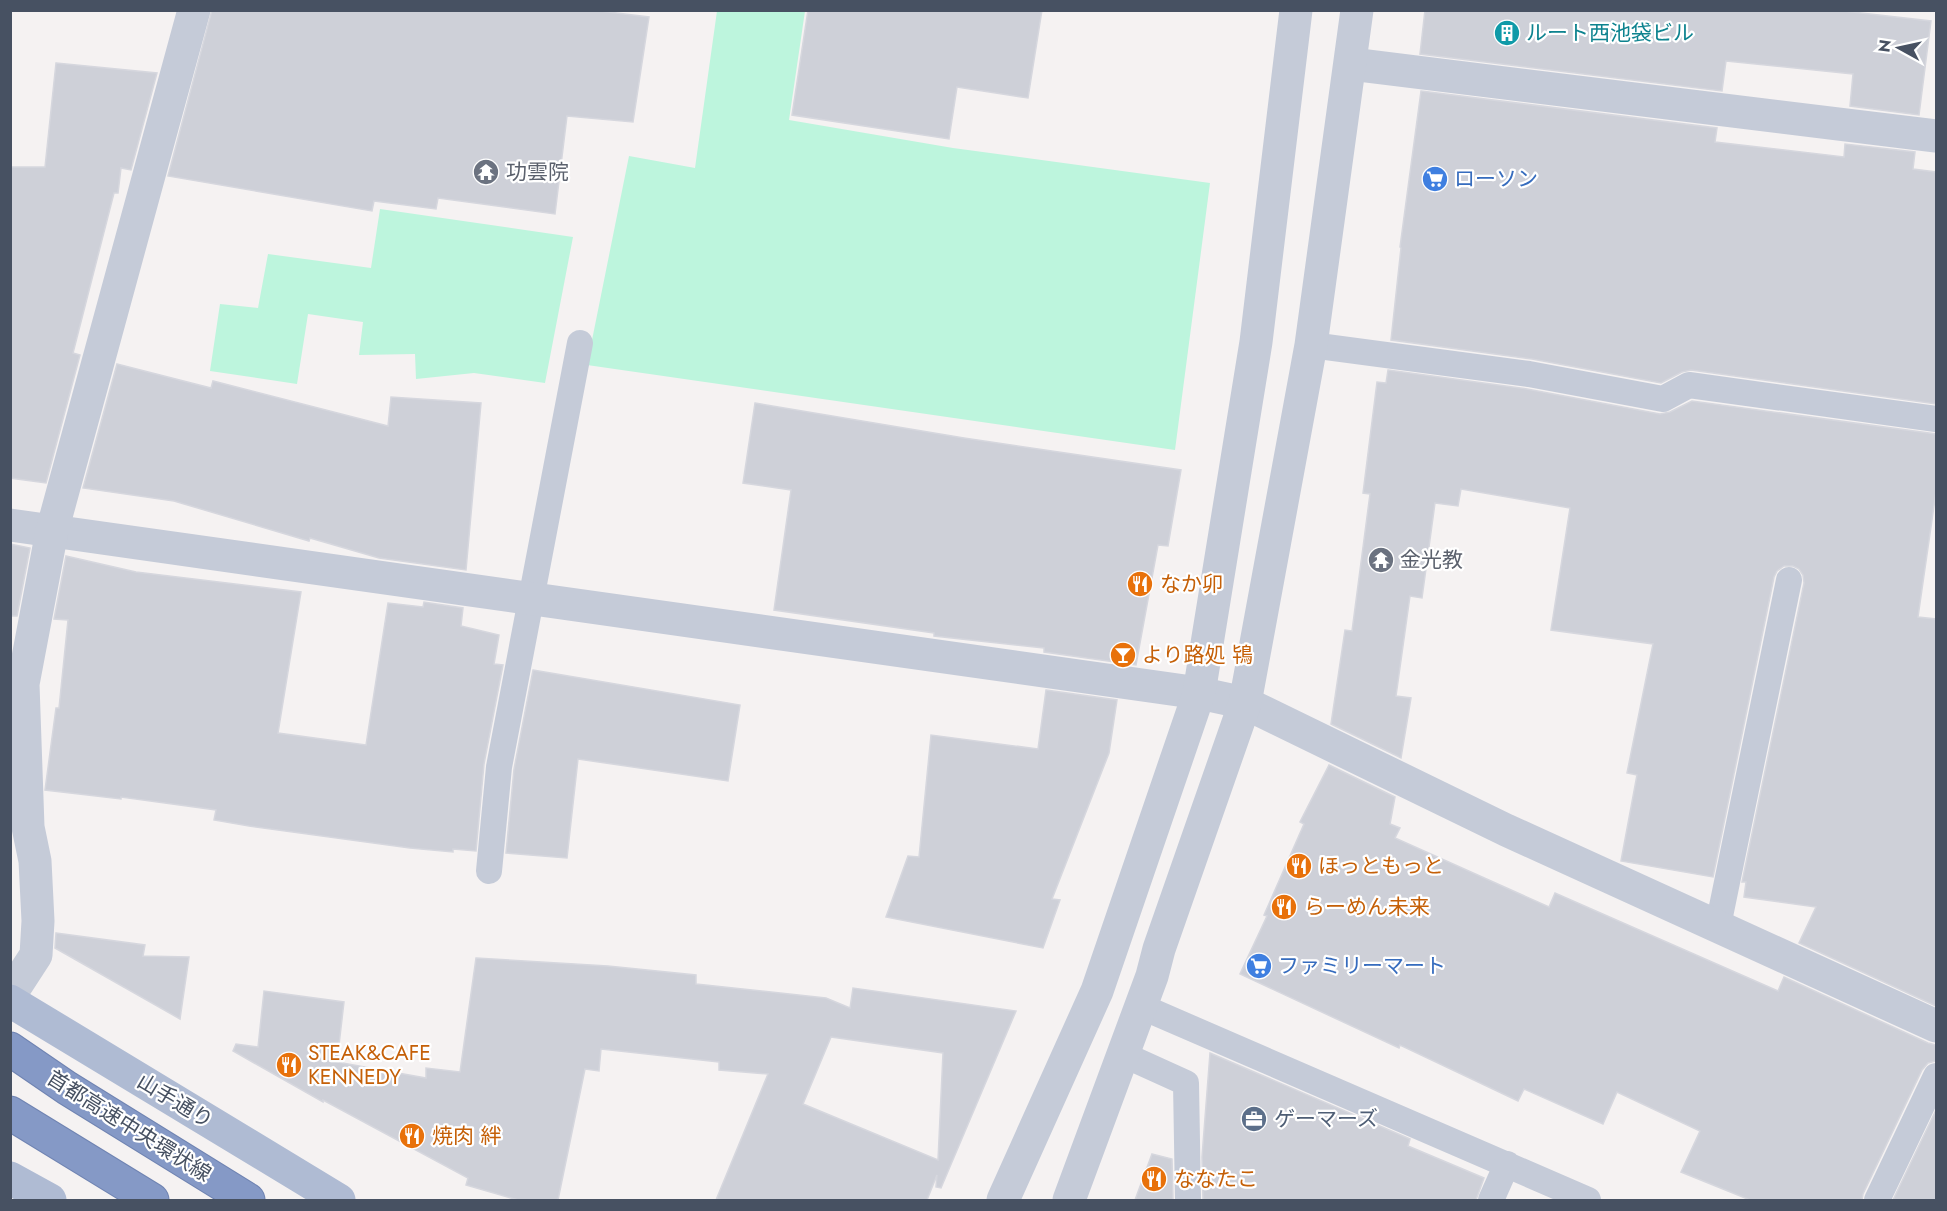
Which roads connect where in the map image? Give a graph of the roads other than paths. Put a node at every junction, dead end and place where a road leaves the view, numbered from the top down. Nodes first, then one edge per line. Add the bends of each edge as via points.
1 (195, 10) edge
2 (1296, 10) edge
3 (1357, 10) edge
4 (1351, 64) junction
5 (1936, 136) edge
6 (580, 343) dead end
7 (1311, 345) junction
8 (1936, 419) edge
9 (10, 525) edge
10 (52, 531) junction
11 (1789, 580) dead end
12 (531, 599) junction
13 (1199, 693) junction
14 (1245, 703) junction
15 (489, 871) dead end
16 (1718, 926) junction
17 (10, 995) edge
18 (10, 1001) edge
19 (1140, 1006) junction
20 (1936, 1026) edge
21 (10, 1049) edge
22 (1122, 1054) junction
23 (1936, 1076) edge
24 (10, 1113) edge
25 (1507, 1164) junction
26 (10, 1178) edge
27 (50, 1200) edge
28 (152, 1200) edge
29 (248, 1200) edge
30 (339, 1200) edge
31 (1003, 1200) edge
32 (1069, 1200) edge
33 (1188, 1200) edge
34 (1491, 1200) edge
35 (1588, 1200) edge
36 (1877, 1200) edge

1 - 10 street
2 - 13 street via 1256,342
3 - 4 street
4 - 5 street
4 - 7 street
6 - 12 lane
7 - 8 lane via 1529,374 1663,399 1689,385
7 - 14 street
9 - 10 street
10 - 12 street
10 - 17 street via 23,684 28,827 35,861 38,921 36,955
11 - 16 lane
12 - 13 street
12 - 15 lane via 499,768
13 - 14 street
13 - 31 street via 1097,991
14 - 16 street
14 - 19 street
16 - 20 street
18 - 30 main road, 山手通り
19 - 22 street
19 - 25 lane
21 - 29 highway, 首都高速中央環状線
22 - 32 street
22 - 33 lane via 1186,1083
23 - 36 lane
24 - 28 highway
25 - 34 lane
25 - 35 lane
26 - 27 main road

